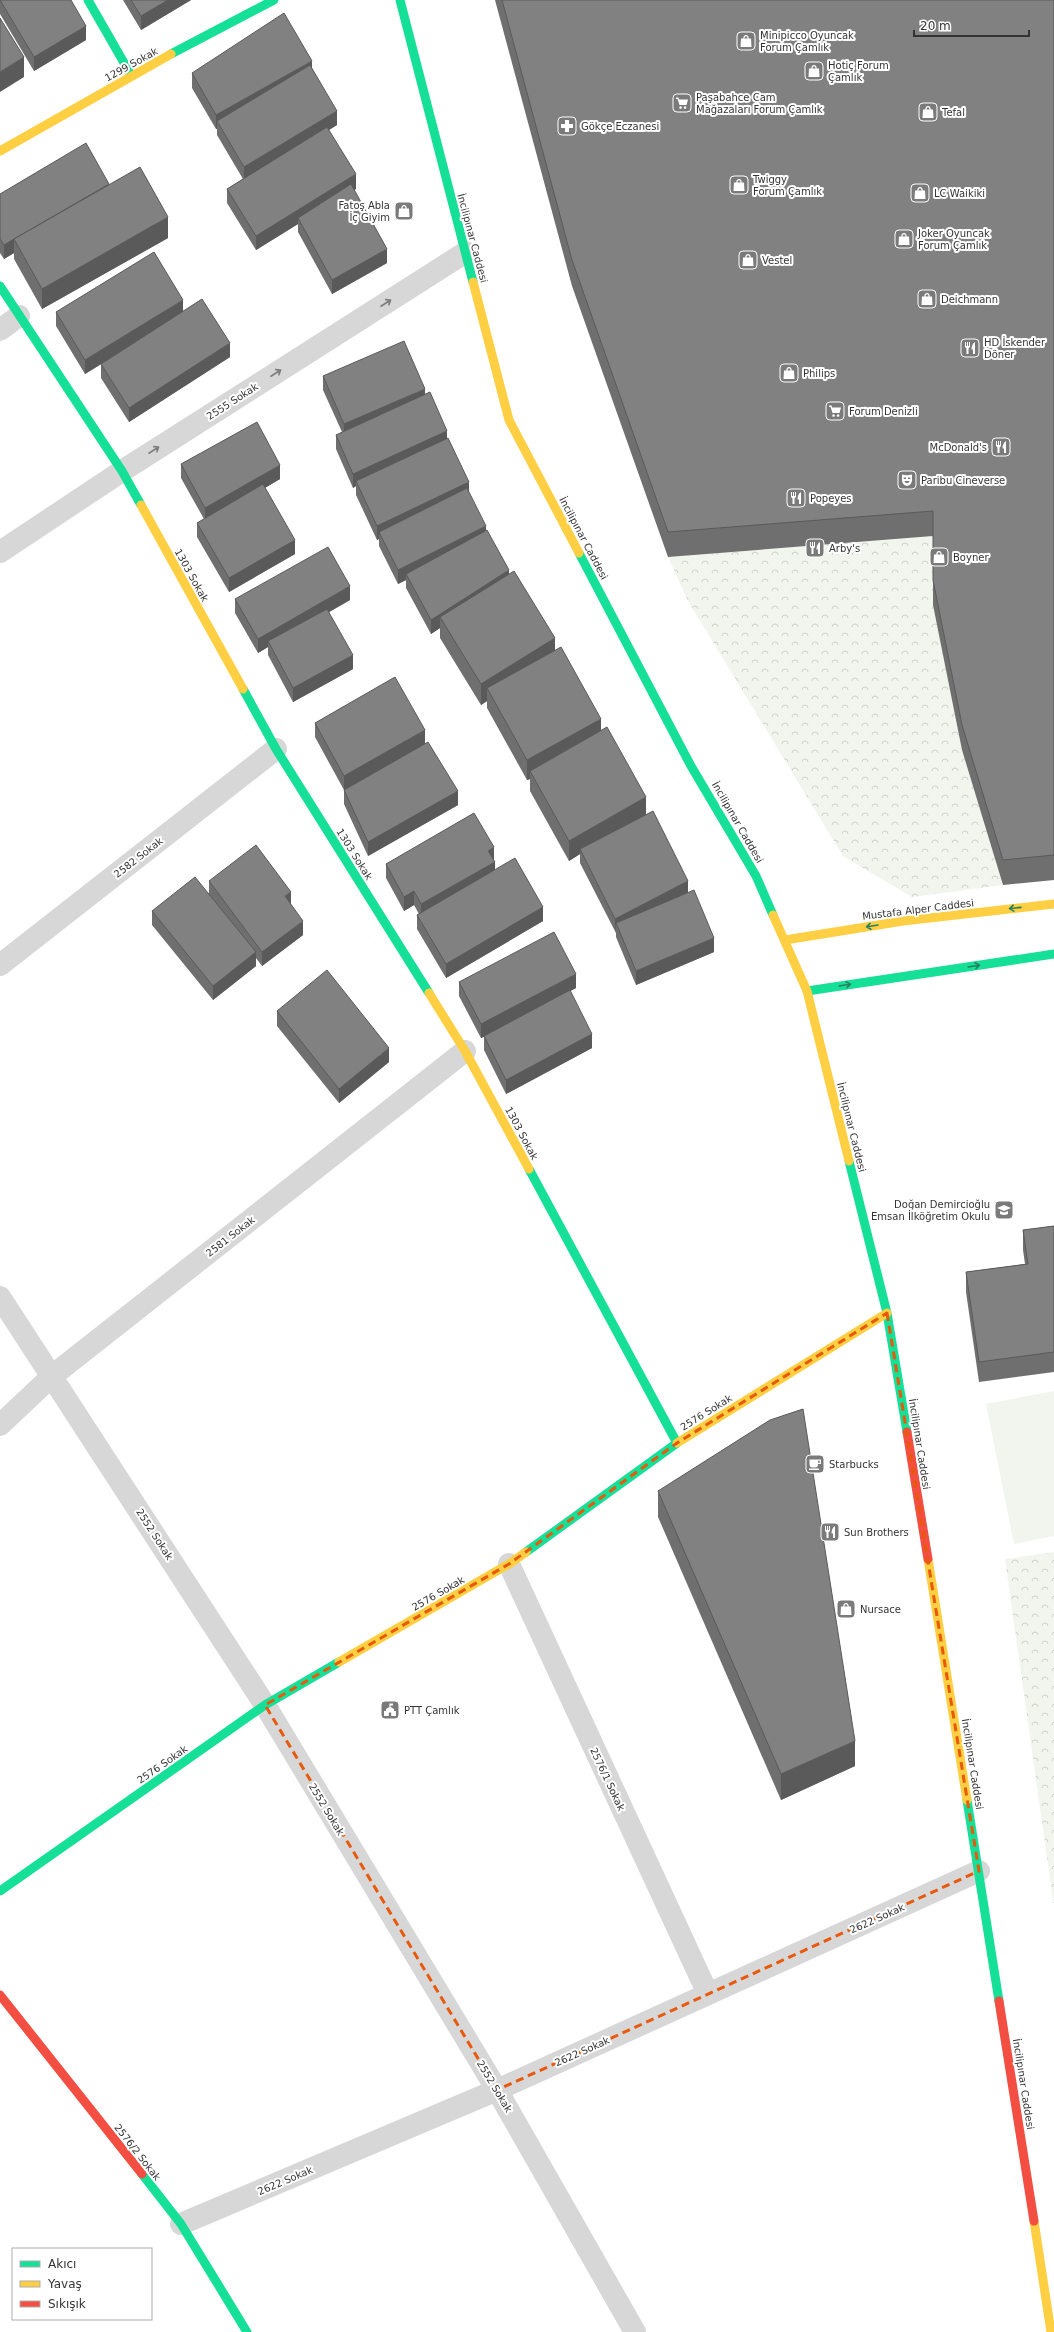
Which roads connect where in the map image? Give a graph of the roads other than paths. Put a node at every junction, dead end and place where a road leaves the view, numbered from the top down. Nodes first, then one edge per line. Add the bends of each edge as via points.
1 (88, 0) edge
2 (274, 0) edge
3 (400, 0) edge
4 (132, 75) junction
5 (0, 151) edge
6 (466, 252) junction
7 (0, 286) edge
8 (19, 316) junction
9 (0, 330) edge
10 (122, 471) junction
11 (0, 552) edge
12 (276, 749) junction
13 (1054, 904) edge
14 (785, 940) junction
15 (1054, 954) edge
16 (0, 965) edge
17 (807, 991) junction
18 (465, 1051) junction
19 (0, 1297) edge
20 (887, 1313) junction
21 (52, 1376) junction
22 (0, 1425) edge
23 (677, 1443) junction
24 (509, 1564) junction
25 (265, 1705) junction
26 (979, 1871) junction
27 (0, 1891) edge
28 (708, 1994) junction
29 (0, 1995) edge
30 (497, 2090) junction
31 (181, 2224) junction
32 (247, 2332) edge
33 (635, 2332) edge
34 (1050, 2332) edge

1 - 4 street
2 - 4 street, 1299 Sokak
3 - 6 street, İncilipınar Caddesi
4 - 5 street, 1299 Sokak
10 -> 6 street, 2555 Sokak
6 - 14 street, İncilipınar Caddesi via 510,420 688,759 756,876
7 - 8 street, 1303 Sokak
8 - 9 street
8 - 10 street, 1303 Sokak
10 - 11 street, 2555 Sokak
10 - 12 street, 1303 Sokak
12 - 16 street, 2582 Sokak
12 - 18 street, 1303 Sokak
13 -> 14 street, Mustafa Alper Caddesi via 903,921
14 - 17 street, İncilipınar Caddesi
17 -> 15 street
17 - 20 street, İncilipınar Caddesi
18 - 21 street, 2581 Sokak
18 - 23 street, 1303 Sokak
19 - 21 street, 2552 Sokak
20 - 23 street, 2576 Sokak
20 - 26 street, İncilipınar Caddesi
21 - 22 street, 2581 Sokak
21 - 25 street, 2552 Sokak
23 - 24 street, 2576 Sokak
24 - 25 street, 2576 Sokak
24 - 28 street, 2576/1 Sokak
25 - 27 street, 2576 Sokak
25 - 30 street, 2552 Sokak
26 - 28 street, 2622 Sokak
26 - 34 street, İncilipınar Caddesi
28 - 30 street, 2622 Sokak
29 - 31 street, 2576/2 Sokak
30 - 31 street, 2622 Sokak
30 - 33 street, 2552 Sokak
31 - 32 street, 2576/2 Sokak

